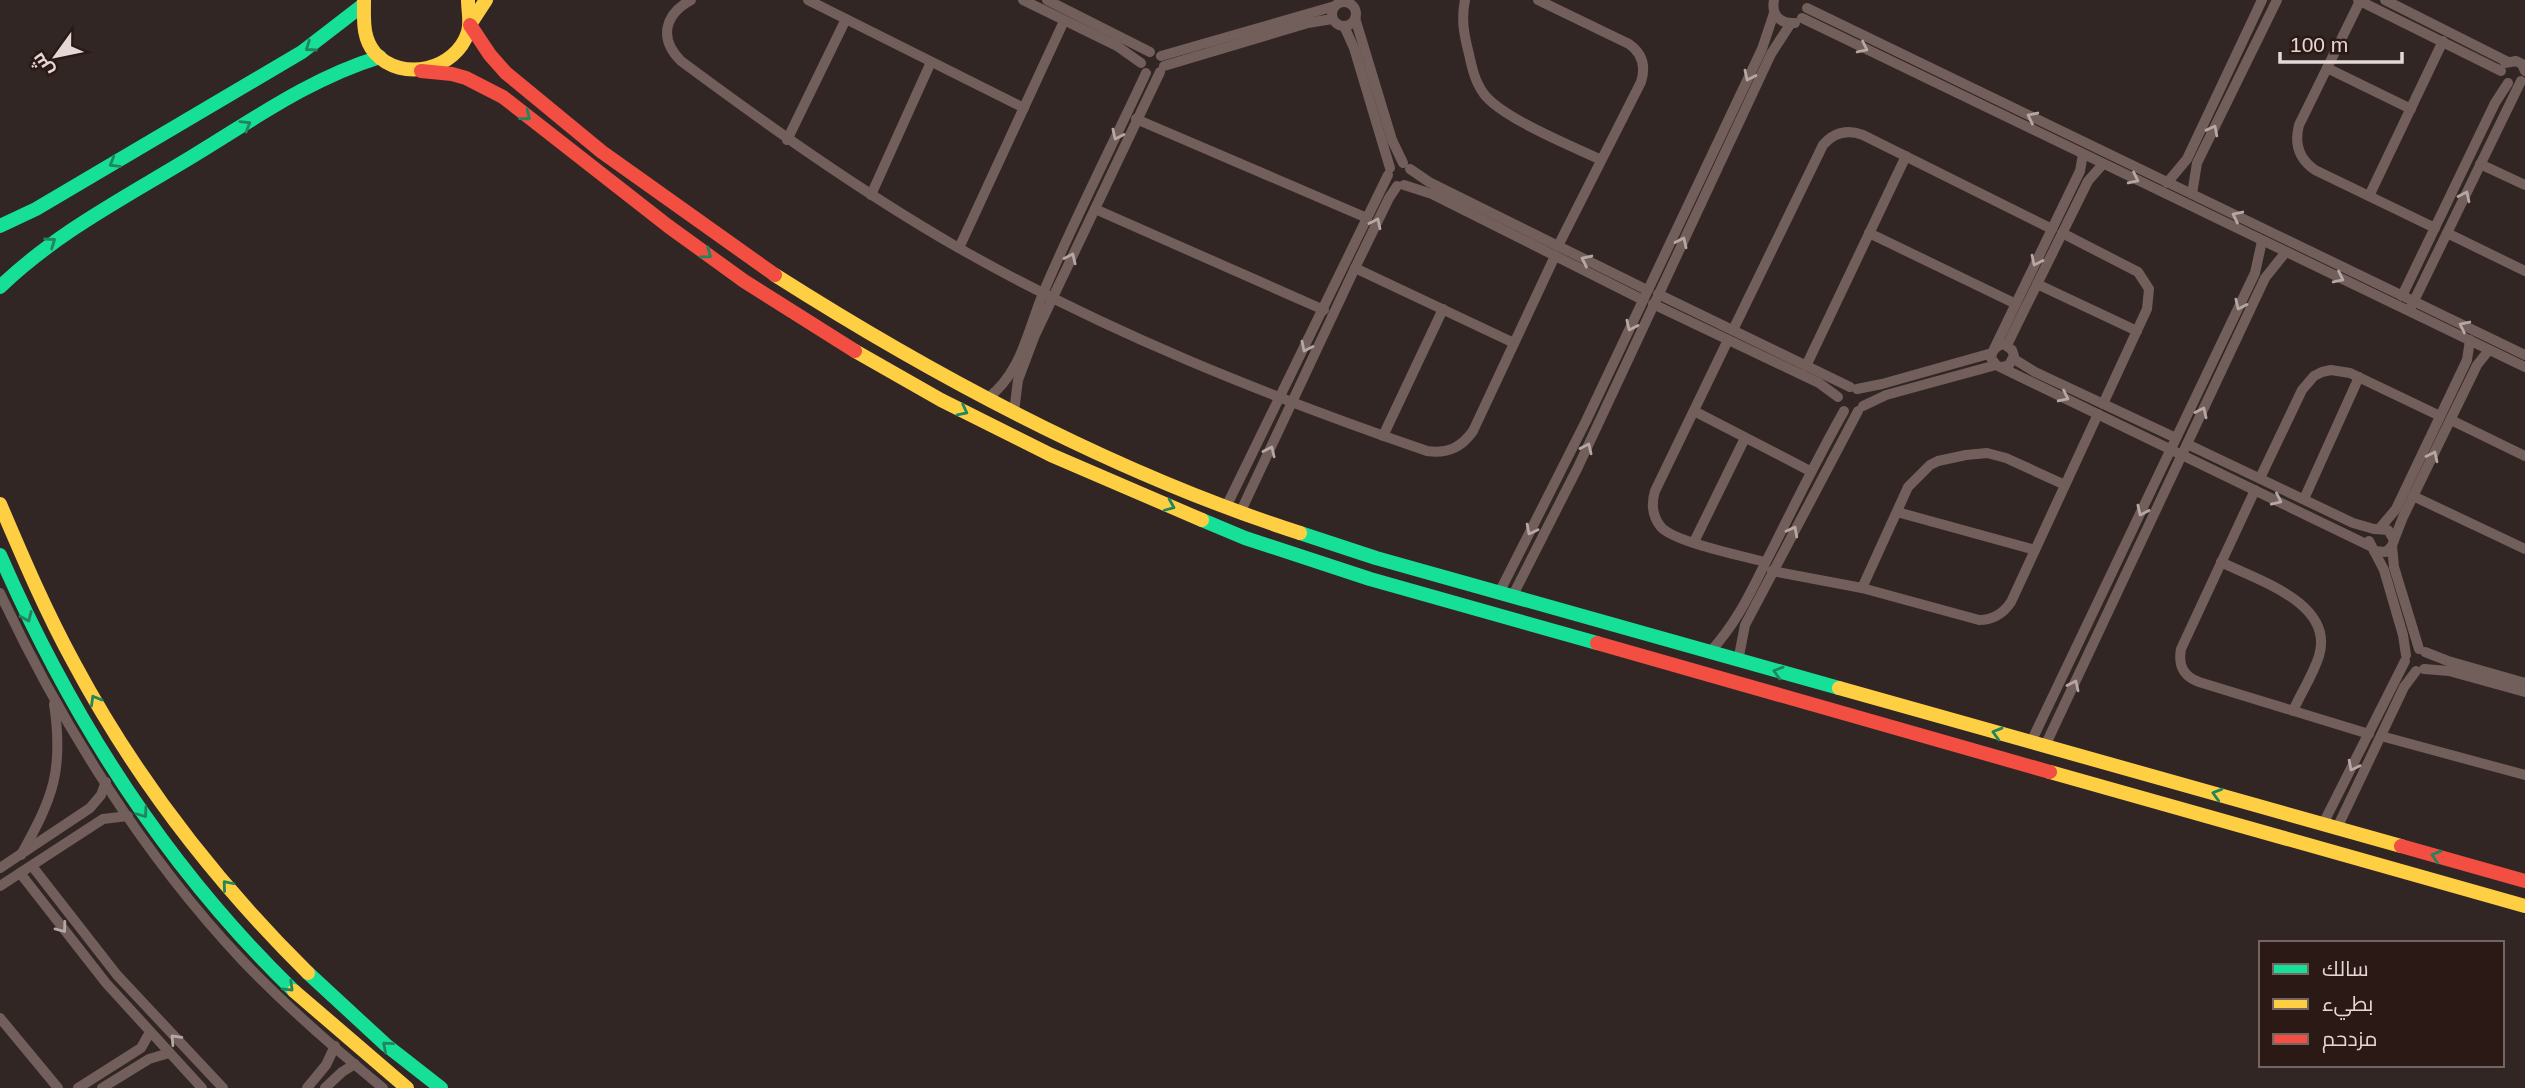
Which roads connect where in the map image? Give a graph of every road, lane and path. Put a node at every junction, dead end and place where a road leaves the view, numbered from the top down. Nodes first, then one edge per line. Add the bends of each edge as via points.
1 (468, 0) edge
2 (486, 0) edge
3 (691, 0) edge
4 (808, 0) edge
5 (1023, 0) edge
6 (1047, 0) edge
7 (1465, 0) edge
8 (1538, 0) edge
9 (1761, 0) edge
10 (2262, 0) edge
11 (2277, 0) edge
12 (2359, 0) edge
13 (2385, 0) edge
14 (364, 2) edge
15 (1341, 3) edge
16 (1807, 4) edge
17 (1773, 7) edge
18 (1355, 9) edge
19 (1802, 18) junction
20 (846, 19) junction
21 (1332, 19) junction
22 (1065, 20) junction
23 (1791, 23) junction
24 (470, 24) junction
25 (1344, 26) junction
26 (1266, 30) junction
27 (2443, 41) junction
28 (1150, 52) junction
29 (380, 57) junction
30 (932, 61) junction
31 (2508, 62) junction
32 (1141, 63) junction
33 (1162, 64) junction
34 (2327, 68) junction
35 (2228, 70) junction
36 (421, 71) junction
37 (2501, 71) junction
38 (1146, 73) junction
39 (2524, 73) edge
40 (2240, 76) junction
41 (517, 82) junction
42 (2508, 83) junction
43 (503, 97) junction
44 (1985, 100) junction
45 (1024, 108) junction
46 (2411, 109) junction
47 (1136, 119) junction
48 (583, 136) junction
49 (787, 140) junction
50 (1723, 143) junction
51 (571, 151) junction
52 (2083, 154) junction
53 (1906, 156) junction
54 (1601, 160) junction
55 (2103, 164) junction
56 (2480, 164) junction
57 (1406, 166) junction
58 (1389, 172) junction
59 (2167, 183) junction
60 (2525, 184) edge
61 (1400, 186) junction
62 (2192, 194) junction
63 (871, 195) junction
64 (2369, 196) junction
65 (1095, 209) junction
66 (1367, 218) junction
67 (0, 226) edge
68 (2260, 227) junction
69 (2435, 228) junction
70 (2057, 231) junction
71 (1869, 233) junction
72 (2446, 233) junction
73 (2259, 240) junction
74 (959, 248) junction
75 (1553, 249) junction
76 (2286, 253) junction
77 (1355, 268) junction
78 (2525, 271) edge
79 (13, 274) junction
80 (2037, 284) junction
81 (0, 287) edge
82 (1048, 295) junction
83 (0, 296) edge
84 (2402, 296) junction
85 (1650, 297) junction
86 (2016, 304) junction
87 (2411, 306) junction
88 (1443, 309) junction
89 (1324, 310) junction
90 (2137, 331) junction
91 (1730, 335) junction
92 (2470, 341) junction
93 (1514, 343) junction
94 (2007, 345) junction
95 (2489, 350) junction
96 (1993, 351) junction
97 (2525, 355) edge
98 (912, 358) junction
99 (1781, 359) junction
100 (2014, 359) junction
101 (2213, 362) junction
102 (1806, 366) junction
103 (1999, 366) junction
104 (2223, 367) junction
105 (2525, 367) edge
106 (2359, 377) junction
107 (903, 379) junction
108 (951, 379) junction
109 (1853, 388) junction
110 (1838, 397) junction
111 (988, 398) junction
112 (1280, 399) junction
113 (941, 400) junction
114 (1292, 404) junction
115 (1860, 408) junction
116 (2101, 409) junction
117 (1694, 411) junction
118 (1844, 411) junction
119 (1014, 412) junction
120 (2445, 418) junction
121 (1586, 421) junction
122 (1597, 426) junction
123 (1383, 436) junction
124 (1745, 438) junction
125 (2176, 438) junction
126 (2188, 444) junction
127 (2171, 449) junction
128 (2182, 455) junction
129 (2525, 456) edge
130 (1811, 471) junction
131 (2260, 478) junction
132 (2065, 485) junction
133 (2255, 490) junction
134 (2413, 496) junction
135 (2304, 499) junction
136 (0, 504) edge
137 (1794, 506) junction
138 (1226, 507) junction
139 (1805, 510) junction
140 (1897, 512) junction
141 (1240, 513) junction
142 (2377, 528) junction
143 (1694, 542) junction
144 (2393, 543) junction
145 (2372, 548) junction
146 (2525, 549) edge
147 (2035, 550) junction
148 (0, 555) edge
149 (2221, 562) junction
150 (2117, 564) junction
151 (1769, 567) junction
152 (2128, 569) junction
153 (1863, 588) junction
154 (0, 593) edge
155 (1505, 595) junction
156 (2085, 630) junction
157 (1651, 636) junction
158 (2097, 636) junction
159 (1693, 648) junction
160 (2422, 650) junction
161 (1710, 652) junction
162 (1646, 656) junction
163 (2406, 658) junction
164 (1738, 661) junction
165 (1689, 670) junction
166 (2420, 670) junction
167 (2525, 683) edge
168 (2525, 692) edge
169 (53, 696) junction
170 (2293, 711) junction
171 (2369, 734) junction
172 (2381, 736) junction
173 (2038, 744) junction
174 (2525, 775) edge
175 (106, 782) junction
176 (90, 808) junction
177 (128, 816) junction
178 (98, 822) junction
179 (2330, 826) junction
180 (21, 855) junction
181 (2461, 863) junction
182 (32, 866) junction
183 (0, 868) edge
184 (20, 873) junction
185 (2505, 875) junction
186 (2525, 881) edge
187 (0, 886) edge
188 (2455, 886) junction
189 (2497, 898) junction
190 (2525, 906) edge
191 (0, 1018) edge
192 (150, 1031) junction
193 (335, 1046) junction
194 (141, 1048) junction
195 (169, 1053) junction
196 (149, 1059) junction
197 (355, 1064) junction
198 (326, 1065) junction
199 (337, 1076) junction
200 (58, 1088) edge
201 (78, 1088) edge
202 (102, 1088) edge
203 (202, 1088) edge
204 (223, 1088) edge
205 (307, 1088) edge
206 (325, 1088) edge
207 (383, 1088) edge
208 (407, 1088) edge
209 (441, 1088) edge

1 - 24 street
2 - 24 street
3 - 49 street via 680,6 668,24 667,38 674,54
4 - 20 street
5 - 22 street
6 - 28 street
7 - 54 street via 1464,36 1484,94 1502,111
8 - 54 street via 1629,44 1643,60 1641,82
9 - 17 street
10 - 35 street
11 - 40 street
12 - 27 street
12 - 34 street
13 - 31 street
14 - 29 street via 365,33
14 -> 67 street via 302,52
15 - 18 street
15 - 21 street
15 - 26 street
16 - 19 street
16 - 44 street
17 - 23 street via 1783,22
17 -> 50 street via 1765,43
18 - 25 street via 1351,24
18 - 57 street via 1392,140
19 - 23 street
19 -> 44 street
20 - 30 street
20 - 49 street
21 - 25 street
21 - 26 street
22 - 32 street
22 - 45 street
23 - 50 street
24 - 36 street via 457,53 441,65
24 - 41 street
25 - 58 street
26 - 33 street
27 - 37 street
27 - 46 street
28 - 32 street
28 - 33 street
29 - 36 street via 399,68
79 -> 29 street via 47,244 291,97 339,71
30 - 45 street
30 - 63 street
31 - 37 street
31 - 39 street via 2513,60
32 - 38 street
33 - 38 street via 1155,75
33 - 47 street
34 - 46 street
34 - 64 street via 2299,125 2298,148 2315,170
35 - 40 street
35 - 59 street via 2187,159
36 - 43 street via 452,74
37 - 42 street
38 -> 82 street
39 - 42 street via 2516,84
39 - 56 street
62 -> 40 street via 2197,163
41 - 43 street
41 - 48 street
42 - 69 street
43 -> 51 street
44 - 52 street
59 -> 44 street
45 - 74 street
46 - 64 street
47 - 65 street
47 - 66 street
48 - 51 street
48 - 98 street via 765,269
49 - 63 street
50 - 85 street
51 -> 107 street via 753,288
52 - 55 street
52 - 70 street
53 - 70 street
53 - 71 street
53 - 91 street via 1854,132 1829,138
54 - 75 street
55 - 70 street via 2090,176
55 -> 73 street
56 - 60 street
72 -> 56 street
57 - 58 street via 1396,164
57 - 61 street via 1411,179
57 - 75 street
58 - 61 street via 1391,182
58 - 66 street
59 - 62 street
61 - 75 street via 1432,194
77 -> 61 street via 1389,198
68 -> 62 street
63 - 74 street
64 - 69 street
82 -> 65 street
65 - 89 street
66 - 89 street
68 - 73 street
68 - 84 street
69 - 84 street
70 - 80 street
70 -> 86 street
70 - 90 street via 2145,279 2150,299
71 - 86 street
71 - 102 street
72 - 78 street
72 - 87 street
73 - 76 street
73 -> 101 street via 2255,273
74 - 82 street
75 - 85 street
75 - 93 street
76 -> 87 street
76 - 104 street via 2265,278
77 - 88 street
77 - 114 street
79 - 81 street
79 - 83 street
80 - 90 street
80 - 94 street
82 - 111 street via 1003,386
82 - 112 street via 1165,352
82 - 119 street via 1018,380
84 - 87 street
85 - 91 street
85 -> 121 street
85 - 122 street
86 - 96 street
87 - 92 street
97 -> 87 street
88 - 93 street
88 - 123 street
89 -> 112 street
90 - 116 street
91 - 99 street
91 - 117 street
92 - 95 street
92 - 120 street
93 - 123 street via 1473,431 1461,444 1436,452
94 - 96 street
94 - 100 street
95 - 105 street
95 - 120 street
96 - 103 street
96 - 109 street via 1882,384
98 - 107 street via 913,371
98 - 108 street
99 - 102 street
99 - 110 street
100 - 103 street
100 - 116 street
101 - 104 street
101 - 125 street
102 - 109 street
103 - 115 street via 1886,395
103 -> 116 street
126 -> 104 street
106 - 120 street
106 - 131 street via 2332,370 2307,382
106 - 135 street
107 - 113 street
108 - 111 street
108 - 113 street via 943,386
109 - 110 street
109 - 115 street via 1862,394
110 - 118 street
111 - 119 street
112 - 114 street
112 - 138 street
113 -> 162 street via 1051,455 1245,538 1370,579
114 - 123 street
141 -> 114 street
115 - 118 street
115 - 139 street
116 - 125 street
116 - 127 street
116 - 132 street
117 - 124 street
117 - 143 street via 1654,491 1652,509 1660,526
118 - 130 street
119 - 138 street
120 - 129 street
134 -> 120 street
120 - 142 street via 2396,509
121 - 122 street
121 -> 155 street
155 -> 122 street
124 - 130 street
124 - 143 street
125 - 127 street
126 - 128 street
126 - 131 street
127 - 128 street
127 -> 150 street
128 - 133 street
128 - 152 street
130 - 137 street
131 - 135 street
132 - 140 street via 1997,455 1966,455 1925,468 1908,487
132 - 147 street
133 -> 145 street
133 - 149 street
134 - 144 street
134 - 146 street
135 - 142 street via 2353,523
209 -> 136 street via 312,978 177,825 76,667
137 - 139 street
137 - 151 street
138 - 141 street
151 -> 139 street
140 - 147 street
140 - 153 street
141 - 155 street
142 - 144 street via 2391,532
142 - 145 street via 2369,538
143 - 151 street
144 - 145 street via 2382,553
144 - 160 street via 2394,567
145 - 163 street via 2384,570
147 - 153 street via 2007,608 1986,620
148 -> 208 street via 62,688 98,748 168,846 226,920 281,978
149 - 170 street via 2299,601 2316,620 2319,656
149 - 170 street via 2181,649 2181,666 2191,679
150 - 152 street
150 - 156 street
151 - 153 street
151 - 161 street via 1738,618
151 - 164 street via 1745,625
152 - 158 street
154 - 169 street
155 - 157 street
156 - 158 street
156 - 173 street
157 - 159 street
157 - 162 street via 1652,647
173 -> 158 street
159 - 161 street
159 - 165 street via 1686,658
160 - 163 street via 2412,650
160 - 166 street via 2428,659
160 - 167 street
161 - 164 street
162 - 165 street
163 - 166 street via 2410,669
163 - 171 street
173 -> 164 street
165 - 188 street
166 - 168 street via 2449,671
166 - 172 street via 2404,687
169 - 175 street
169 - 180 street via 59,749 56,776 43,815
170 - 171 street
171 -> 179 street
172 - 174 street
172 - 179 street
179 -> 173 street
175 - 176 street
175 - 177 street
176 - 178 street via 99,814
176 - 180 street
177 - 178 street
177 - 193 street via 222,938
178 - 182 street
181 -> 179 street
180 - 183 street
181 - 185 street
181 - 188 street via 2464,876
182 - 184 street
204 -> 182 street via 117,975
184 - 187 street
184 -> 192 street
185 - 186 street
185 - 189 street via 2496,885
188 - 189 street
189 - 190 street
191 - 200 street
192 - 194 street
192 - 195 street
193 - 197 street
193 - 198 street
194 - 196 street
194 - 201 street
195 - 196 street
195 - 203 street
196 - 202 street
197 - 199 street
197 - 207 street
198 - 199 street via 335,1069
198 - 205 street
199 - 206 street

